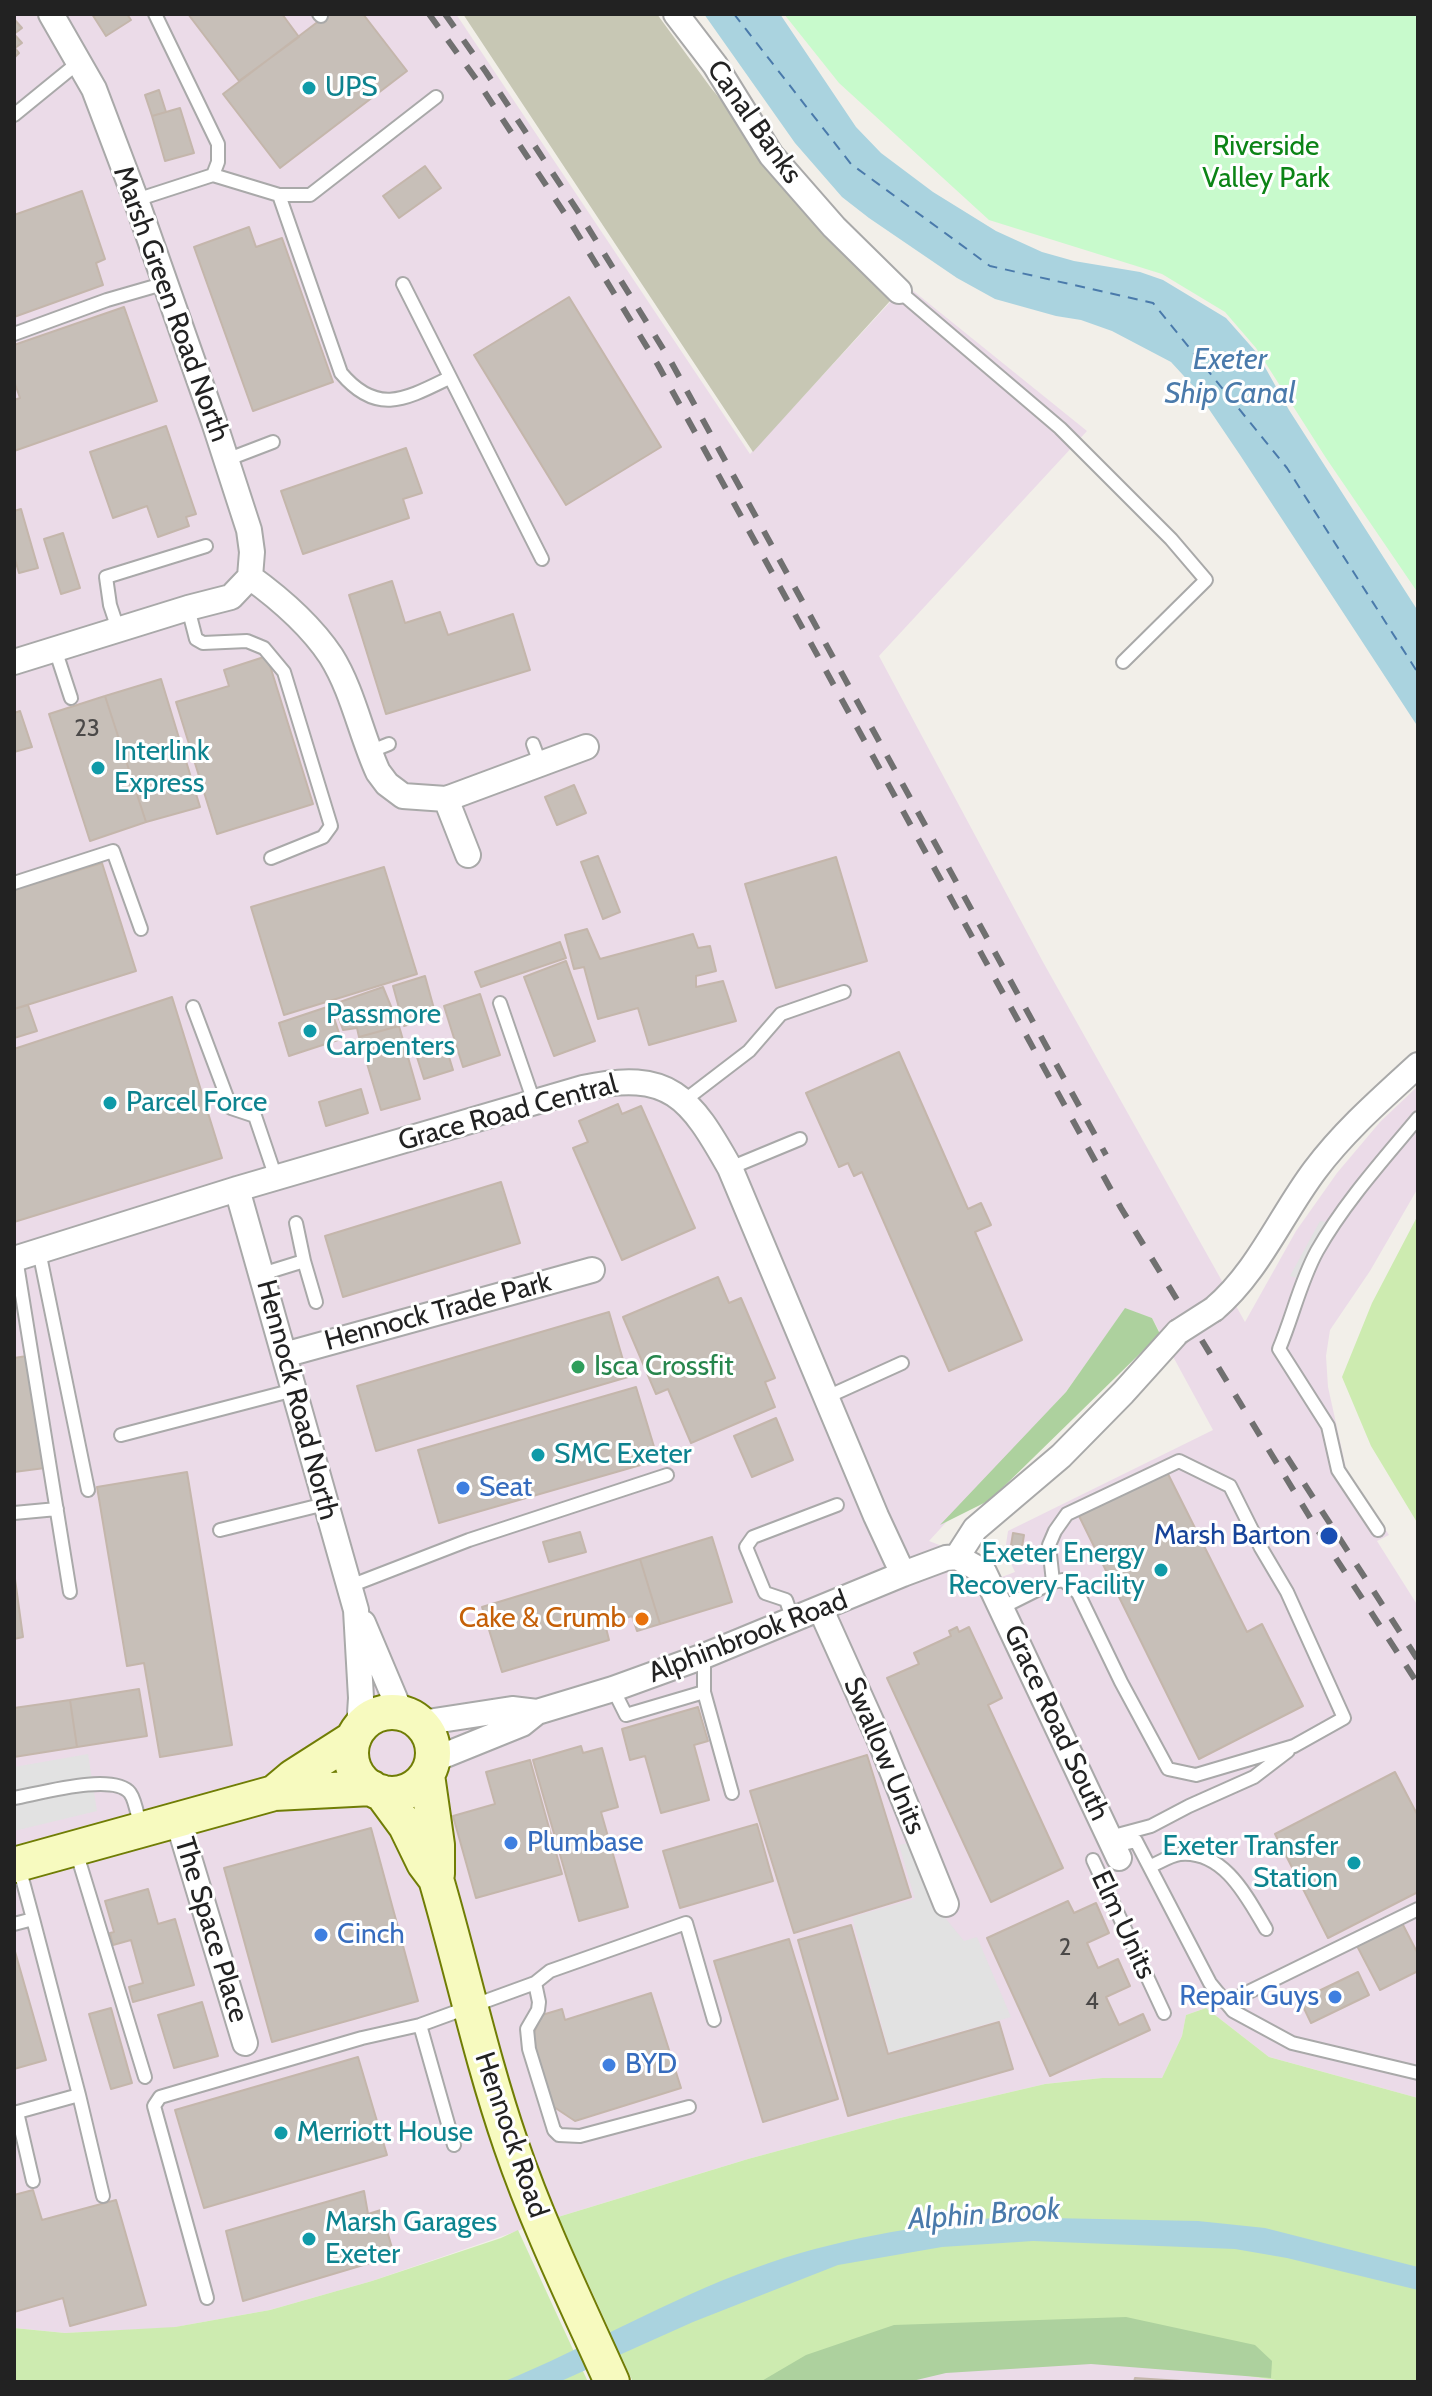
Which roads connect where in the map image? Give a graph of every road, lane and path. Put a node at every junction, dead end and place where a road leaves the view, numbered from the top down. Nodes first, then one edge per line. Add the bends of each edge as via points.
1 (51, 14) edge
2 (155, 14) edge
3 (676, 14) edge
4 (79, 62) junction
5 (436, 97) dead end
6 (14, 115) edge
7 (213, 175) junction
8 (279, 195) junction
9 (136, 200) junction
10 (166, 283) junction
11 (403, 284) dead end
12 (899, 291) joint
13 (14, 334) edge
14 (449, 378) junction
15 (273, 442) dead end
16 (226, 460) junction
17 (206, 546) dead end
18 (542, 559) dead end
19 (250, 577) junction
20 (188, 608) junction
21 (118, 629) junction
22 (55, 649) junction
23 (14, 662) edge
24 (1123, 662) dead end
25 (71, 698) dead end
26 (586, 747) dead end
27 (446, 799) junction
28 (468, 855) dead end
29 (271, 858) dead end
30 (14, 883) edge
31 (141, 929) dead end
32 (844, 992) dead end
33 (500, 1003) dead end
34 (193, 1007) dead end
35 (1418, 1065) edge
36 (685, 1100) junction
37 (534, 1102) junction
38 (1418, 1118) edge
39 (800, 1139) dead end
40 (730, 1168) junction
41 (276, 1178) junction
42 (237, 1189) junction
43 (296, 1223) dead end
44 (23, 1256) edge
45 (304, 1261) junction
46 (592, 1270) dead end
47 (262, 1274) junction
48 (316, 1302) dead end
49 (284, 1355) junction
50 (902, 1363) dead end
51 (294, 1390) junction
52 (827, 1397) junction
53 (121, 1435) dead end
54 (667, 1475) dead end
55 (88, 1490) dead end
56 (325, 1504) junction
57 (837, 1505) dead end
58 (57, 1509) junction
59 (14, 1513) edge
60 (220, 1530) dead end
61 (1378, 1530) dead end
62 (957, 1557) junction
63 (903, 1574) junction
64 (1053, 1582) junction
65 (350, 1586) junction
66 (70, 1592) dead end
67 (1001, 1608) junction
68 (356, 1610) junction
69 (821, 1610) junction
70 (793, 1620) junction
71 (704, 1656) junction
72 (613, 1689) junction
73 (704, 1692) junction
74 (537, 1712) junction
75 (411, 1718) junction
76 (356, 1734) junction
77 (1294, 1746) junction
78 (430, 1768) junction
79 (376, 1790) junction
80 (274, 1793) junction
81 (732, 1793) dead end
82 (14, 1798) edge
83 (177, 1818) junction
84 (141, 1829) junction
85 (1114, 1847) junction
86 (75, 1848) junction
87 (1093, 1860) joint
88 (16, 1865) edge
89 (1151, 1866) junction
90 (436, 1879) junction
91 (946, 1904) dead end
92 (1418, 1909) edge
93 (33, 1919) junction
94 (14, 1924) edge
95 (1266, 1929) dead end
96 (535, 1983) junction
97 (1226, 2003) junction
98 (469, 2006) junction
99 (1164, 2013) dead end
100 (714, 2020) dead end
101 (420, 2025) junction
102 (245, 2043) dead end
103 (1418, 2073) edge
104 (145, 2077) dead end
105 (79, 2095) junction
106 (689, 2107) dead end
107 (15, 2112) edge
108 (454, 2145) dead end
109 (33, 2181) dead end
110 (103, 2196) dead end
111 (207, 2298) dead end
112 (612, 2382) edge

1 - 4 street, Marsh Green Road North
2 - 7 lane via 218,144
3 - 12 street, Canal Banks via 771,155
4 - 6 lane
4 - 9 street, Marsh Green Road North
5 - 8 lane via 310,195
7 - 8 lane
7 - 9 lane
8 - 14 lane via 341,373 354,388 386,402
9 - 10 street, Marsh Green Road North
10 - 13 lane
10 - 16 street, Marsh Green Road North
11 - 14 lane
12 - 24 lane via 1060,428 1206,580
14 - 18 lane
15 - 16 lane
16 - 19 street, Marsh Green Road North via 249,530
17 - 21 lane via 106,577
19 - 20 street via 231,597
19 - 27 street via 330,655 379,748 378,772 396,792 410,798
20 - 21 street
20 - 29 lane via 196,639 247,641 264,648 284,672 331,826 323,837
21 - 22 street
22 - 23 street
22 - 25 lane
26 - 27 street via 536,753
27 - 28 street
30 - 31 lane via 113,851
32 - 36 lane via 781,1014 749,1051
33 - 37 lane
34 - 41 lane via 231,1108 255,1116
35 - 62 street, bridge via 1349,1129 1315,1170 1233,1292 1178,1332 1061,1456 975,1529
36 - 37 street, Grace Road Central via 635,1080
36 - 40 street, Grace Road Central
37 - 41 street, Grace Road Central
38 - 61 lane via 1317,1251 1279,1349 1328,1426 1338,1470
39 - 40 lane
40 - 52 street, Grace Road Central
41 - 42 street, Grace Road Central
42 - 44 street, Grace Road Central
42 - 47 street, Hennock Road North
43 - 45 lane
44 - 55 lane
44 - 58 lane
45 - 47 lane
45 - 48 lane
46 - 49 street, Hennock Trade Park
47 - 49 street, Hennock Road North
49 - 51 street, Hennock Road North
50 - 52 lane
51 - 53 lane
51 - 56 street, Hennock Road North
52 - 63 street, Grace Road Central
54 - 65 lane via 469,1540
56 - 60 lane
56 - 65 street, Hennock Road North
57 - 70 lane via 753,1537 746,1547 765,1593 786,1600
58 - 59 lane
58 - 66 lane
62 - 63 street, Alphinbrook Road
62 - 67 street, Grace Road South via 984,1572
63 - 69 street, Alphinbrook Road
64 - 67 lane
64 - 77 lane via 1063,1580 1078,1593 1168,1769 1196,1775
64 - 77 lane via 1049,1545 1067,1514 1179,1461 1230,1486 1287,1592 1344,1718
65 - 68 street, Hennock Road North
67 - 85 street, Grace Road South
68 - 75 street, Hennock Road North
68 - 76 street, Hennock Road North via 361,1698
69 - 70 street, Alphinbrook Road
69 - 91 street, Swallow Units
70 - 71 street, Alphinbrook Road
71 - 72 street, Alphinbrook Road
71 - 73 lane
72 - 73 lane via 626,1715
72 - 74 street, Alphinbrook Road
73 - 81 lane
74 - 75 street, Alphinbrook Road via 512,1709
74 - 78 street, Alphinbrook Road
75 - 76 main road via 382,1713
75 - 78 main road via 432,1740
76 - 79 main road via 352,1761
76 - 80 main road
77 - 85 lane via 1254,1777
78 - 79 main road via 420,1783 401,1793
78 - 90 main road, Hennock Road
79 - 80 main road
79 - 90 main road, Hennock Road via 406,1826
80 - 83 main road
82 - 84 lane via 92,1784 120,1786 131,1794
83 - 84 main road
83 - 102 street, The Space Place
84 - 86 main road
85 - 87 street, Elm Units
85 - 89 lane via 1136,1841
86 - 88 main road
86 - 104 lane
87 - 99 lane, Elm Units
88 - 93 lane
89 - 95 lane via 1179,1854 1206,1856 1239,1883
89 - 97 lane via 1210,1983
90 - 98 main road, Hennock Road
92 - 97 lane
93 - 94 lane
93 - 105 lane
96 - 98 lane
96 - 100 lane via 550,1971 686,1923
96 - 106 lane via 539,2002 527,2029 529,2049 559,2135 580,2136
97 - 103 lane via 1292,2043
98 - 101 lane
98 - 112 main road, Hennock Road via 537,2217
101 - 108 lane
101 - 111 lane via 160,2097 154,2106
105 - 107 lane
105 - 110 lane
107 - 109 lane

